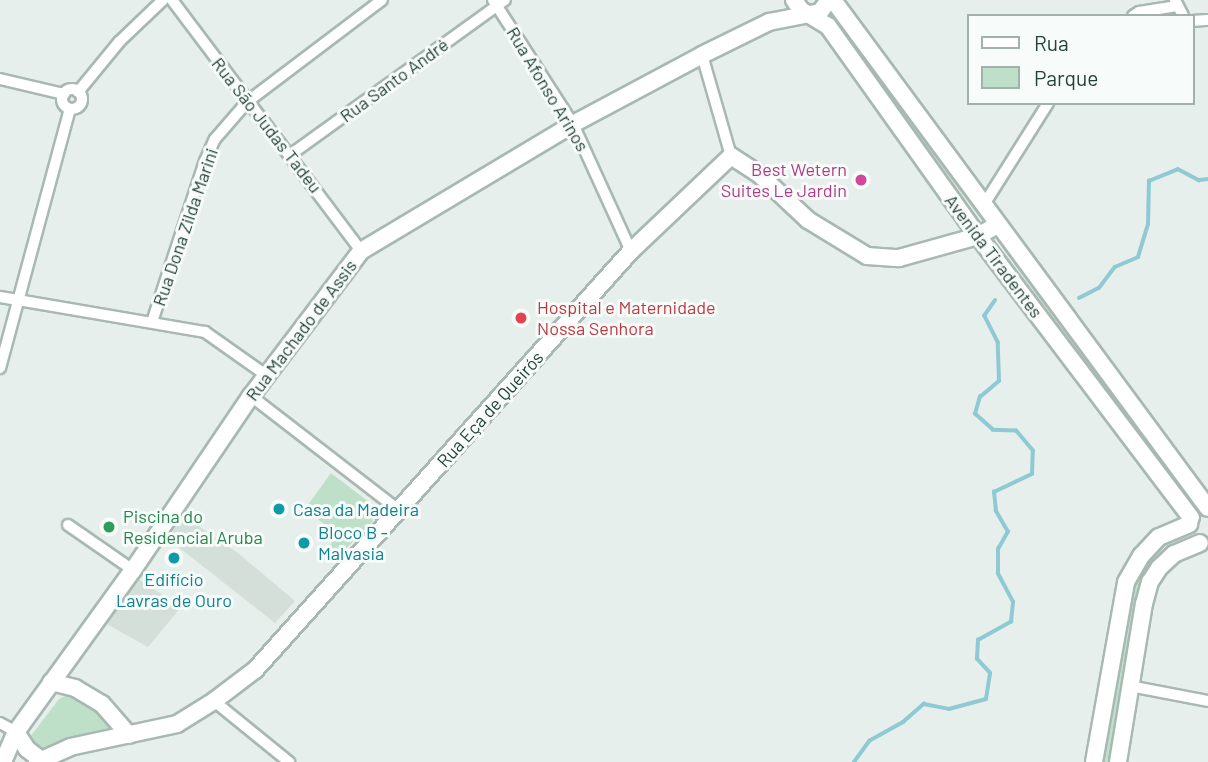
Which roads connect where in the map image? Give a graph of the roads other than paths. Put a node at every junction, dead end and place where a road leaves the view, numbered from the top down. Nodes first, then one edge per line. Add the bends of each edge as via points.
1 (163, 0) edge
2 (172, 0) edge
3 (382, 0) edge
4 (783, 0) edge
5 (794, 0) edge
6 (831, 0) edge
7 (498, 2) edge
8 (1176, 3) edge
9 (1136, 14) edge
10 (813, 15) junction
11 (769, 22) junction
12 (702, 55) junction
13 (0, 79) edge
14 (78, 92) junction
15 (64, 94) junction
16 (247, 102) junction
17 (1047, 105) edge
18 (70, 109) junction
19 (573, 124) junction
20 (290, 155) junction
21 (731, 156) junction
22 (983, 206) junction
23 (997, 225) junction
24 (978, 236) junction
25 (361, 251) junction
26 (631, 251) junction
27 (0, 297) edge
28 (19, 300) junction
29 (152, 322) junction
30 (0, 368) edge
31 (266, 375) junction
32 (251, 396) junction
33 (1208, 508) edge
34 (400, 511) junction
35 (1190, 521) junction
36 (68, 525) dead end
37 (1159, 537) junction
38 (1204, 544) edge
39 (1174, 554) junction
40 (133, 570) junction
41 (51, 682) junction
42 (1130, 686) junction
43 (214, 701) junction
44 (1208, 701) edge
45 (0, 723) edge
46 (16, 732) junction
47 (129, 735) junction
48 (39, 761) edge
49 (4, 762) edge
50 (289, 762) edge
51 (1094, 762) edge
52 (1118, 762) edge

1 - 14 street via 119,42
2 - 16 street, Rua São Judas Tadeu
3 - 16 street, Rua Dona Zilda Marini
4 - 11 main road
5 - 10 main road, Avenida Tiradentes via 801,10
6 - 10 main road
6 - 22 main road, Avenida Tiradentes
7 - 19 street, Rua Afonso Arinos
7 - 20 street, Rua Santo André
8 - 9 street
10 - 11 main road, Rua Machado de Assis
10 - 24 main road, Avenida Tiradentes via 828,26
11 - 12 main road, Rua Machado de Assis
12 - 19 main road, Rua Machado de Assis
12 - 21 street
13 - 15 street
14 - 15 street
14 - 18 street via 81,104
15 - 18 street via 63,104
16 - 20 street, Rua São Judas Tadeu
16 - 29 street, Rua Dona Zilda Marini via 215,139 205,161
17 - 22 street
18 - 28 street
19 - 25 main road, Rua Machado de Assis
19 - 26 street, Rua Afonso Arinos
20 - 25 street, Rua São Judas Tadeu
21 - 24 main road via 760,175 808,220 867,256 899,258
21 - 26 main road, Rua Eça de Queirós
22 - 23 main road, Avenida Tiradentes
23 - 24 main road
23 - 33 main road, Avenida Tiradentes
24 - 35 main road, Avenida Tiradentes
25 - 31 main road, Rua Machado de Assis
26 - 34 main road, Rua Eça de Queirós
27 - 28 street
28 - 29 street
28 - 30 street
29 - 31 street via 205,332
31 - 32 main road, Rua Machado de Assis
32 - 34 street
32 - 40 main road, Rua Machado de Assis
33 - 35 main road via 1198,510
34 - 43 main road, Rua Eça de Queirós via 255,670
35 - 37 main road
35 - 38 main road, Avenida Tiradentes via 1191,535
36 - 40 street
37 - 39 main road
37 - 51 main road via 1126,582
38 - 39 main road
39 - 42 main road via 1150,582
40 - 41 main road, Rua Machado de Assis
41 - 46 main road, Rua Machado de Assis
41 - 47 main road via 75,688 102,704
42 - 44 street
42 - 52 main road
43 - 47 main road, Rua Eça de Queirós via 177,724
43 - 50 street
45 - 46 street
46 - 48 main road
46 - 49 main road, Rua Machado de Assis
47 - 48 main road, Rua Eça de Queirós via 69,747

